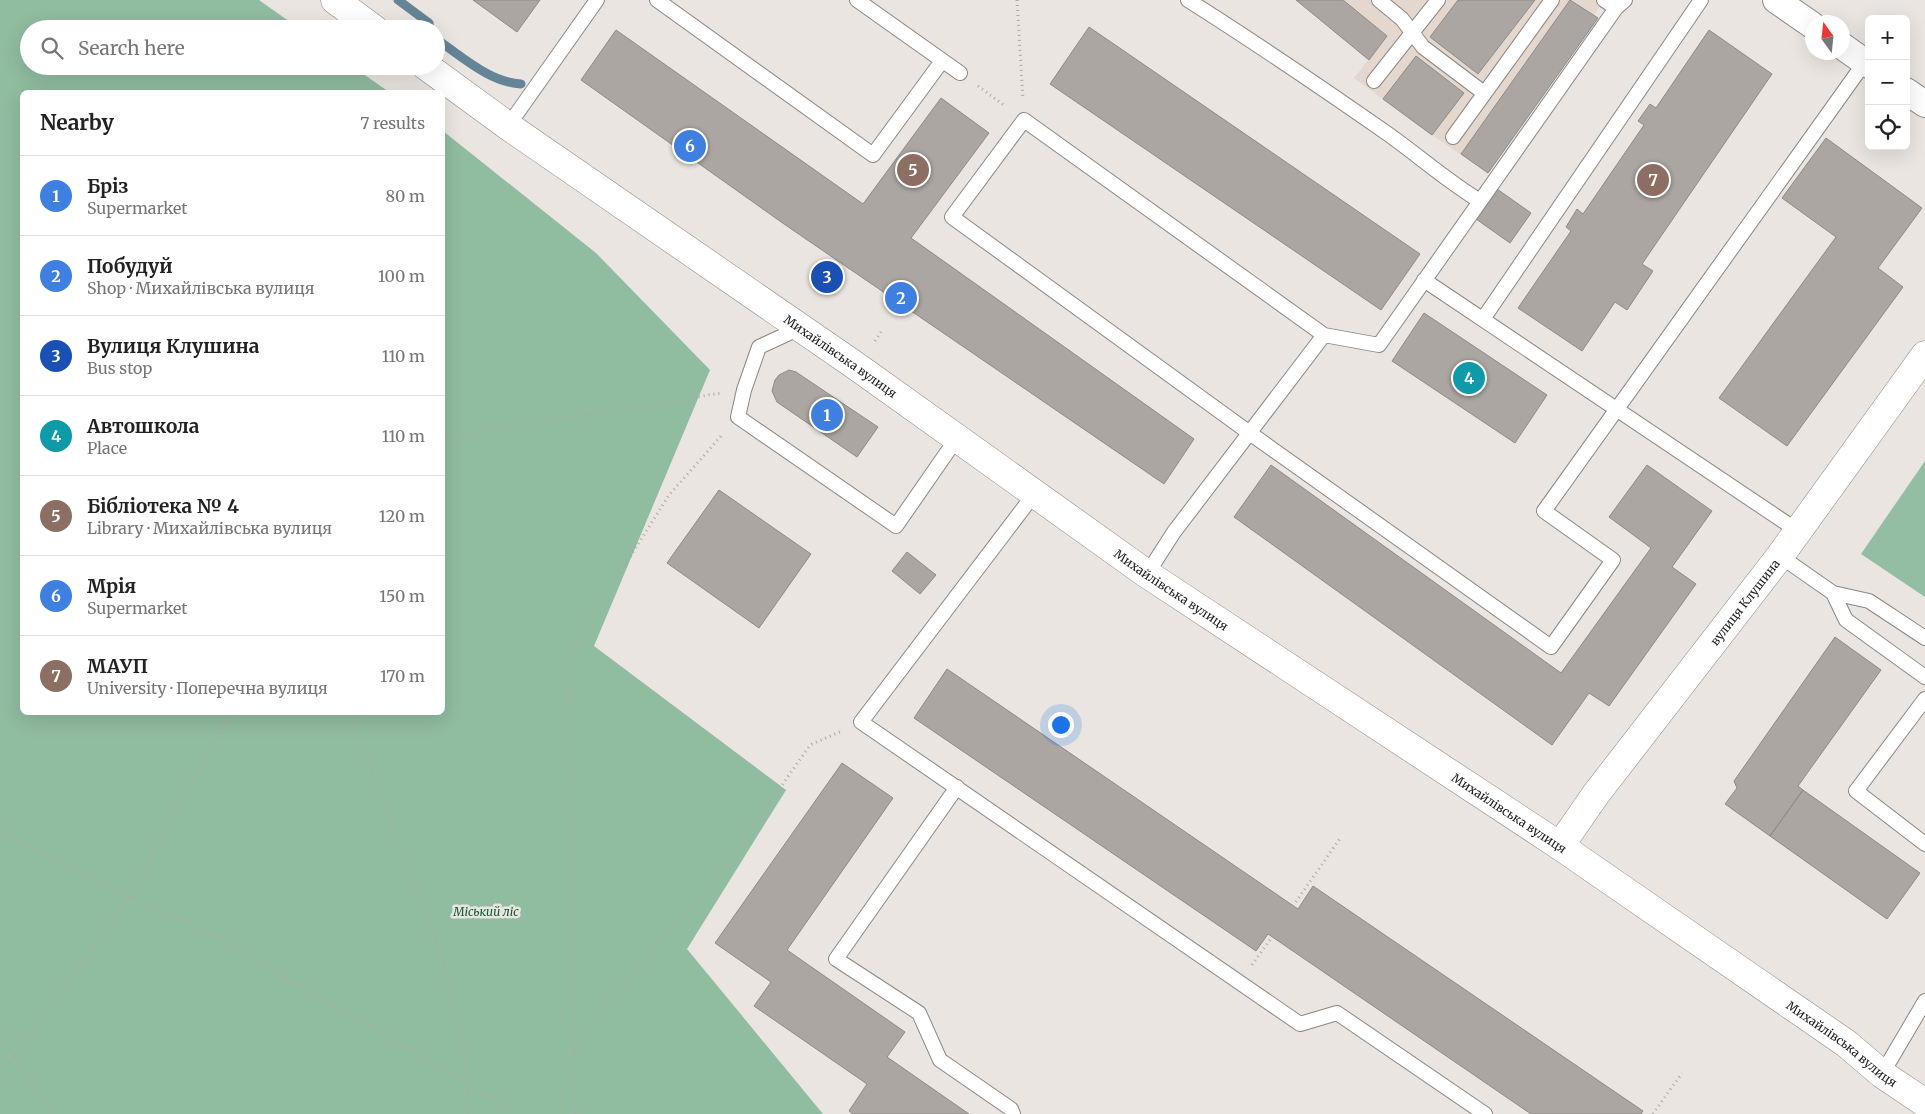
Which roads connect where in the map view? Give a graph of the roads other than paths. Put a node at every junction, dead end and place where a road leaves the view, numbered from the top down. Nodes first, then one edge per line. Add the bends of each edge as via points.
1 (335, 0) edge
2 (597, 0) edge
3 (657, 0) edge
4 (857, 0) edge
5 (1188, 0) edge
6 (1379, 0) edge
7 (1438, 0) edge
8 (1552, 0) edge
9 (1604, 0) edge
10 (1701, 0) edge
11 (1776, 0) edge
12 (1621, 4) edge
13 (362, 20) edge
14 (1805, 20) edge
15 (1412, 33) junction
16 (1850, 51) edge
17 (942, 61) junction
18 (1865, 62) edge
19 (1865, 66) edge
20 (960, 73) road end
21 (438, 75) edge
22 (1374, 81) dead end
23 (1484, 93) junction
24 (1910, 94) edge
25 (1925, 104) edge
26 (508, 126) junction
27 (1453, 137) dead end
28 (1480, 201) junction
29 (1424, 280) junction
30 (1483, 319) junction
31 (800, 328) junction
32 (1324, 335) junction
33 (1925, 355) edge
34 (1617, 408) junction
35 (1251, 434) junction
36 (957, 438) junction
37 (1035, 493) junction
38 (1798, 531) junction
39 (1780, 556) junction
40 (1147, 574) junction
41 (1833, 593) junction
42 (1925, 638) edge
43 (1925, 677) edge
44 (1925, 699) edge
45 (957, 787) junction
46 (1925, 844) edge
47 (1560, 846) junction
48 (1925, 1001) edge
49 (1882, 1074) junction
50 (1925, 1103) edge
51 (1013, 1114) edge
52 (1485, 1114) edge

1 - 13 main road
2 - 26 lane
3 - 17 lane via 873,155
4 - 17 lane
5 - 28 lane via 1307,78
6 - 15 lane via 1402,19
7 - 15 lane
8 - 23 lane
9 - 12 lane
10 - 30 lane
11 - 14 street
12 - 28 lane
15 - 22 lane
15 - 23 lane via 1423,47
16 - 18 street
17 - 20 lane
19 - 34 lane
21 - 26 main road, Михайлівська вулиця
23 - 27 lane
24 - 25 street
26 - 31 main road, Михайлівська вулиця
28 - 29 lane
29 - 30 lane
29 - 32 lane via 1378,345
30 - 34 lane
31 - 36 main road, Михайлівська вулиця
31 - 36 lane via 759,347 738,417 896,526
32 - 35 lane
32 - 35 lane via 1024,120 952,217
33 - 38 main road, вулиця Клушина
34 - 35 lane via 1544,511 1613,560 1551,647
34 - 38 lane
35 - 40 lane via 1174,532
36 - 37 main road, Михайлівська вулиця
37 - 40 main road, Михайлівська вулиця
37 - 45 lane via 861,722
38 - 39 main road, вулиця Клушина
39 - 41 lane
39 - 47 main road, вулиця Клушина via 1596,794
40 - 47 main road, Михайлівська вулиця
41 - 42 lane via 1869,601
41 - 43 lane via 1846,620
44 - 46 lane via 1856,791
45 - 51 lane via 836,959 919,1013 940,1060 1011,1109
45 - 52 lane via 1300,1024 1336,1013
47 - 49 main road, Михайлівська вулиця via 1847,1044
48 - 49 lane
49 - 50 main road, Михайлівська вулиця

